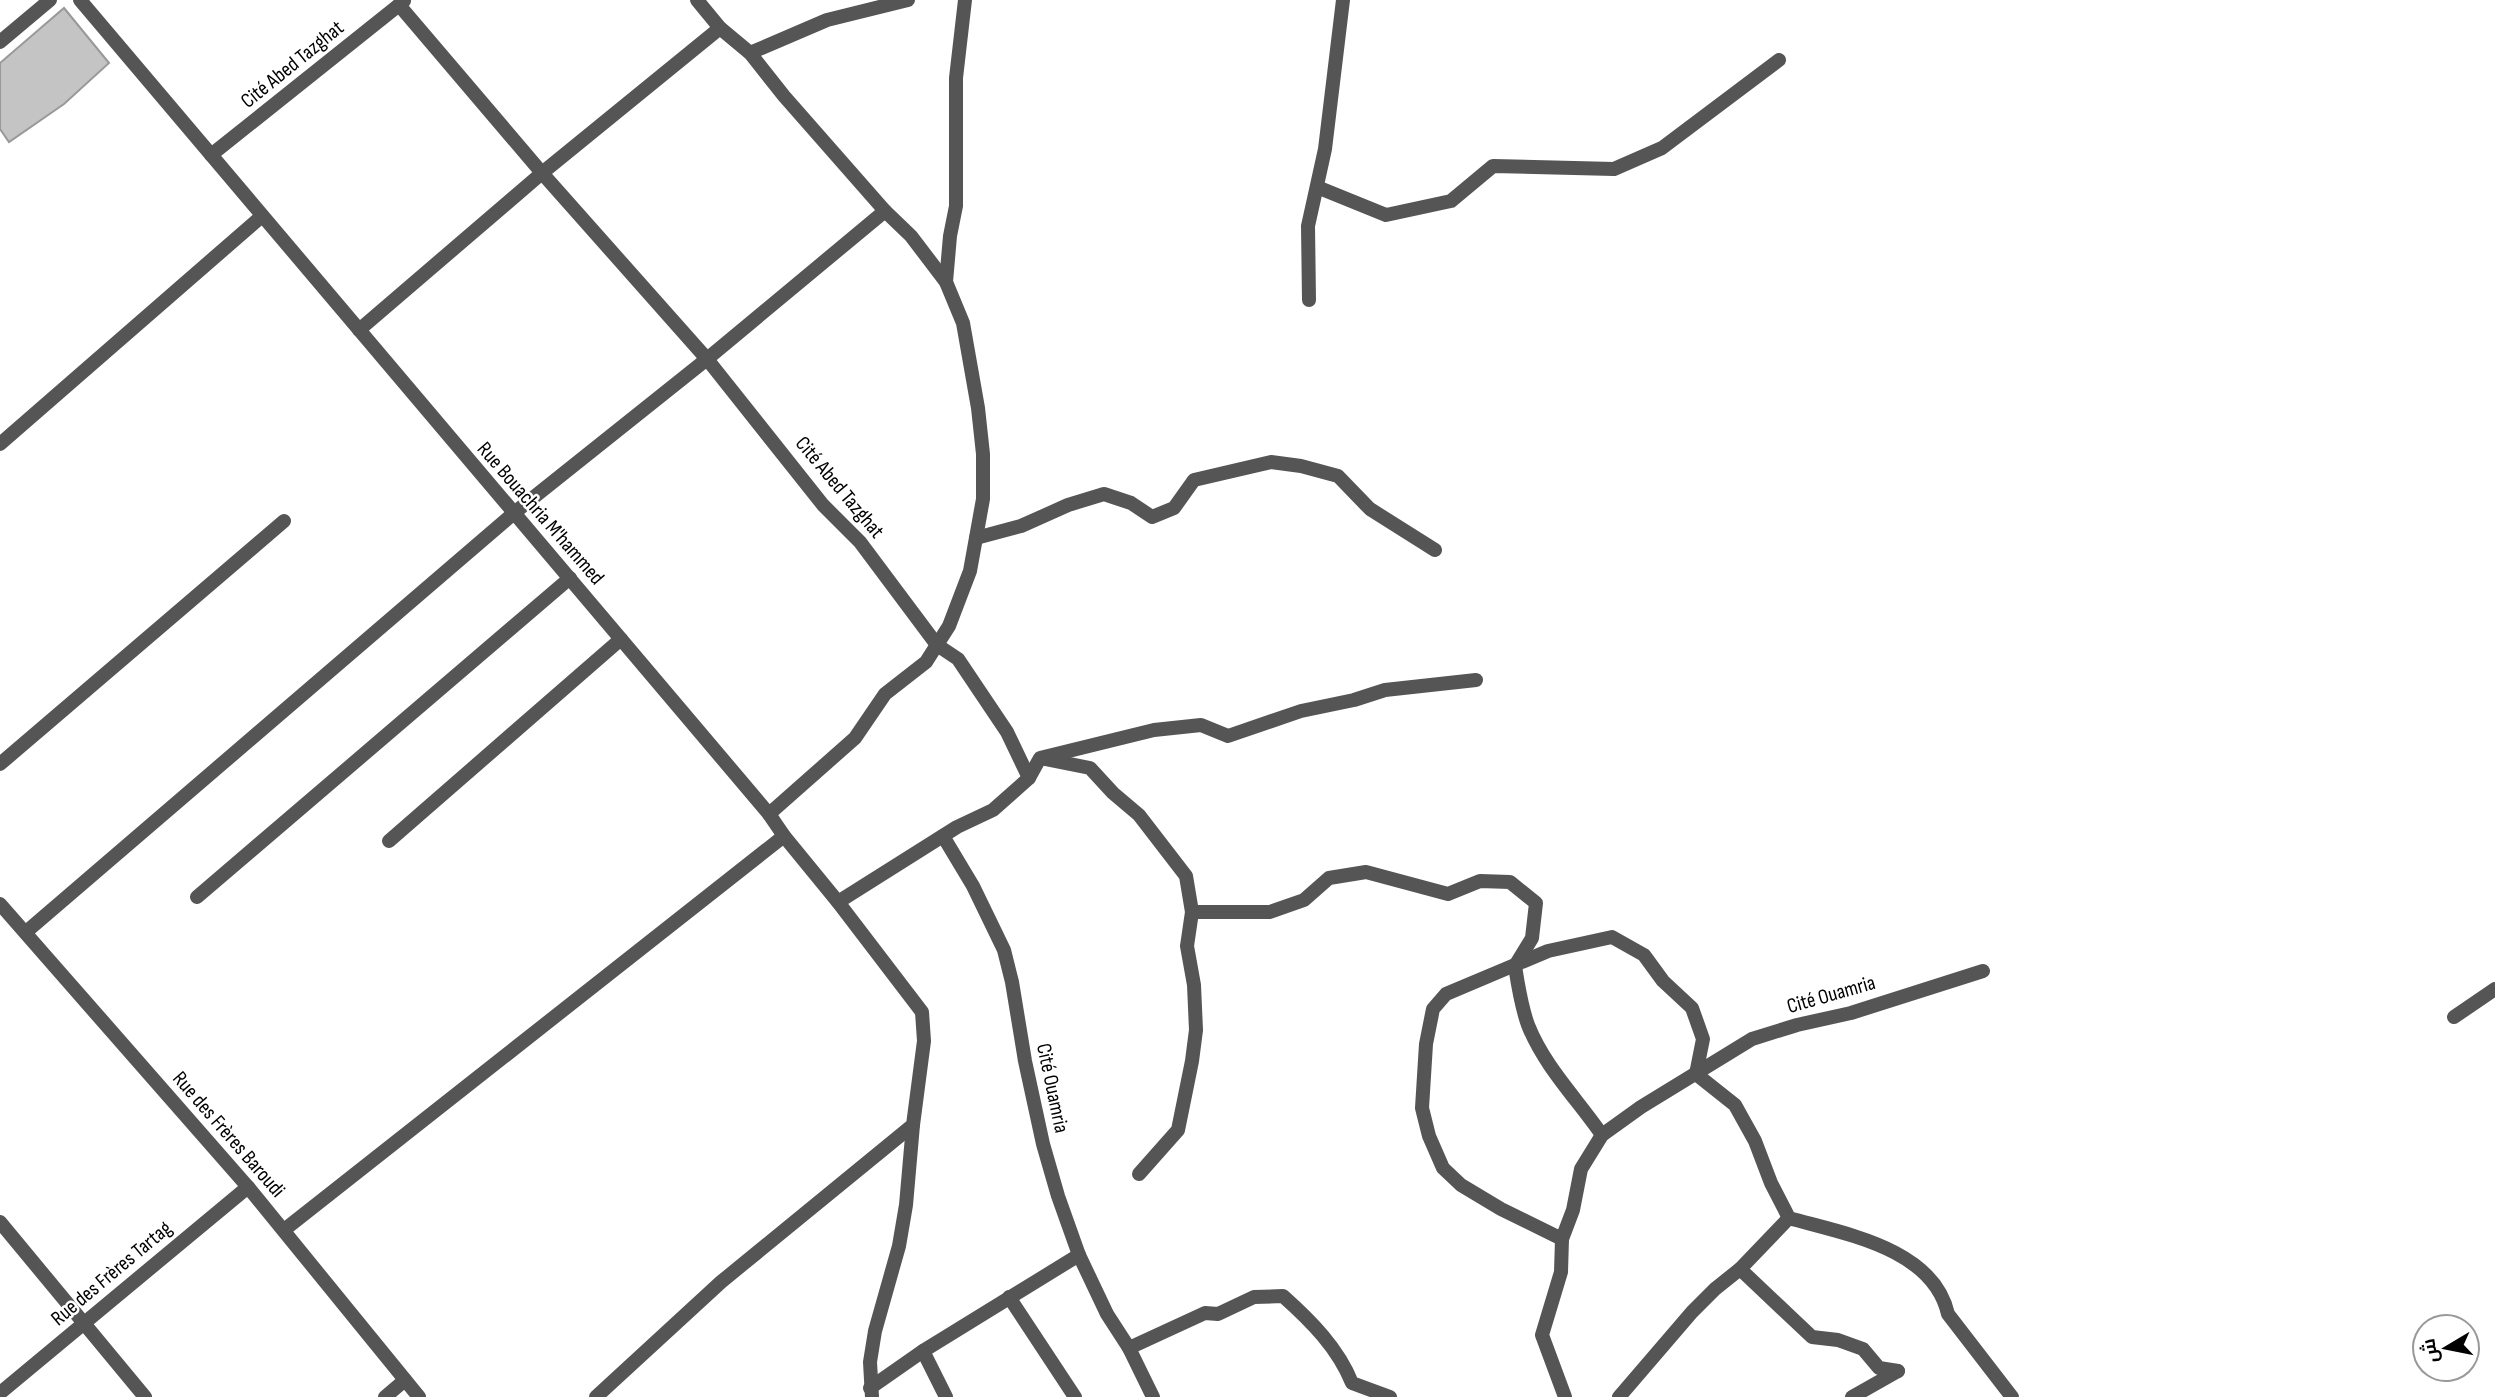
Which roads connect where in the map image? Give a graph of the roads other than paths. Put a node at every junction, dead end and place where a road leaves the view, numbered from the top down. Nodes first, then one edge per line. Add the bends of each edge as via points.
1 (50, 0) edge
2 (80, 0) edge
3 (697, 0) edge
4 (908, 0) edge
5 (965, 0) edge
6 (1343, 0) edge
7 (402, 3) edge
8 (720, 28) junction
9 (0, 42) edge
10 (750, 53) junction
11 (1779, 60) dead end
12 (211, 155) junction
13 (542, 173) junction
14 (1317, 187) junction
15 (886, 212) junction
16 (262, 216) junction
17 (946, 282) junction
18 (1309, 300) dead end
19 (359, 330) junction
20 (707, 359) junction
21 (0, 444) edge
22 (514, 513) junction
23 (284, 522) dead end
24 (976, 538) junction
25 (1435, 550) dead end
26 (570, 578) junction
27 (621, 639) junction
28 (937, 645) junction
29 (1476, 680) dead end
30 (1041, 758) junction
31 (0, 764) edge
32 (1029, 778) junction
33 (769, 814) junction
34 (784, 836) junction
35 (943, 836) junction
36 (389, 841) dead end
37 (197, 897) dead end
38 (838, 902) junction
39 (0, 904) edge
40 (1192, 912) junction
41 (26, 932) junction
42 (1516, 965) junction
43 (1983, 971) dead end
44 (2495, 989) edge
45 (2454, 1017) dead end
46 (1696, 1074) junction
47 (913, 1125) junction
48 (1602, 1135) junction
49 (1139, 1174) dead end
50 (248, 1187) junction
51 (1789, 1218) junction
52 (0, 1222) edge
53 (284, 1230) junction
54 (1562, 1239) junction
55 (1079, 1255) junction
56 (1740, 1269) junction
57 (1009, 1297) junction
58 (83, 1323) junction
59 (1129, 1348) junction
60 (923, 1351) junction
61 (405, 1380) junction
62 (871, 1392) edge
63 (0, 1393) edge
64 (145, 1397) edge
65 (385, 1397) edge
66 (419, 1397) edge
67 (596, 1397) edge
68 (946, 1397) edge
69 (1075, 1397) edge
70 (1153, 1397) edge
71 (1390, 1397) edge
72 (1565, 1397) edge
73 (1619, 1397) edge
74 (1852, 1397) edge
75 (2012, 1397) edge

1 - 9 street
2 - 12 street, Rue Bouachria M'hammed
3 - 8 street
4 - 10 street via 827,20
5 - 17 street via 956,78 956,206
6 - 14 street
7 - 12 street, Cité Abed Tazghat
7 - 13 street, Cité Abed Tazghat
8 - 10 street
8 - 13 street
10 - 15 street
11 - 14 street via 1662,148 1614,169 1493,166 1451,201 1386,215
12 - 16 street, Rue Bouachria M'hammed
13 - 19 street
13 - 20 street, Cité Abed Tazghat
14 - 18 street via 1308,226
15 - 17 street
15 - 20 street
16 - 19 street, Rue Bouachria M'hammed
16 - 21 street
17 - 24 street via 963,323 983,454 983,499
19 - 22 street, Rue Bouachria M'hammed
20 - 22 street
20 - 28 street, Cité Abed Tazghat via 824,505 860,542
22 - 26 street, Rue Bouachria M'hammed
22 - 41 street
23 - 31 street
24 - 25 street via 1104,494 1131,503 1152,517 1174,508 1194,480 1271,462 1338,476 1370,509
24 - 28 street via 970,571
26 - 27 street, Rue Bouachria M'hammed
26 - 37 street
27 - 33 street, Rue Bouachria M'hammed
27 - 36 street
28 - 32 street, Cité Abed Tazghat via 958,659 978,687
28 - 33 street via 926,662 885,694 855,738
29 - 30 street via 1384,690 1228,736 1201,725 1154,730
30 - 32 street
30 - 40 street via 1090,768 1139,815 1186,876
32 - 35 street via 993,810
33 - 34 street, Rue Bouachria M'hammed
34 - 38 street, Rue Bouachria M'hammed
34 - 53 street
35 - 38 street
35 - 55 street, Cité Ouamria via 1004,950 1043,1144
38 - 47 street, Rue Bouachria M'hammed via 922,1012 924,1041
39 - 41 street, Rue des Frères Baroudi
40 - 42 street via 1270,912 1304,900 1329,878 1366,872 1448,894 1480,881 1510,882 1536,903 1532,938
40 - 49 street via 1187,946 1196,1030 1186,1096 1178,1130
41 - 50 street, Rue des Frères Baroudi
42 - 46 street via 1548,951 1612,937 1644,955 1692,1008 1703,1039
42 - 48 street via 1529,1026 1550,1065
42 - 54 street via 1446,994 1433,1009 1422,1108 1443,1168 1461,1185
43 - 46 street, Cité Ouamria via 1752,1039
44 - 45 street
46 - 48 street, Cité Ouamria
46 - 51 street via 1735,1105
47 - 62 street, Rue Bouachria M'hammed via 895,1263 870,1362
47 - 67 street via 721,1283
48 - 54 street, Cité Ouamria via 1581,1169
50 - 53 street, Rue des Frères Baroudi
50 - 58 street, Rue des Frères Tartag
51 - 56 street
51 - 75 street via 1886,1249 1922,1269 1944,1299 1948,1314
52 - 58 street
53 - 61 street, Rue des Frères Baroudi
54 - 72 street, Cité Ouamria via 1561,1272 1542,1335
55 - 57 street
55 - 59 street, Cité Ouamria
56 - 73 street via 1692,1312
56 - 74 street via 1812,1337 1863,1349 1879,1368 1898,1371
57 - 60 street
57 - 69 street
58 - 63 street, Rue des Frères Tartag
58 - 64 street
59 - 70 street, Cité Ouamria
59 - 71 street via 1205,1313 1218,1314 1254,1297 1283,1296 1326,1340 1344,1363 1352,1383
60 - 62 street
60 - 68 street
61 - 65 street
61 - 66 street, Rue des Frères Baroudi

